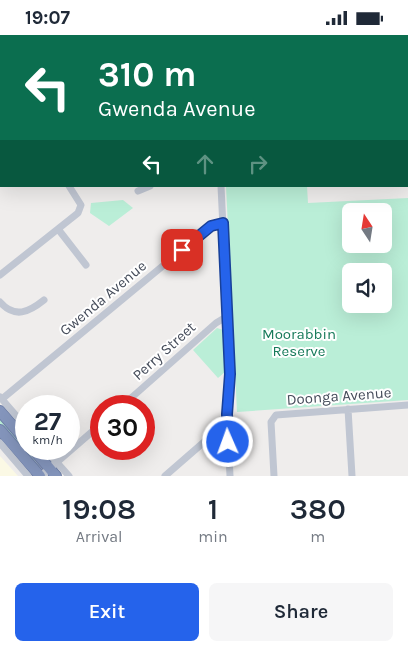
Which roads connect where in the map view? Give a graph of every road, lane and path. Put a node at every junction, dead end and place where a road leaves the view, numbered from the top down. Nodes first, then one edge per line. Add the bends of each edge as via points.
1 (70, 187) edge
2 (148, 187) edge
3 (221, 187) edge
4 (138, 191) dead end
5 (223, 223) junction
6 (58, 229) junction
7 (86, 265) dead end
8 (0, 275) edge
9 (44, 300) dead end
10 (0, 302) edge
11 (226, 317) junction
12 (134, 395) edge
13 (1, 398) edge
14 (408, 405) edge
15 (348, 409) junction
16 (0, 411) edge
17 (15, 414) edge
18 (228, 425) junction
19 (15, 428) edge
20 (90, 435) edge
21 (1, 436) edge
22 (45, 460) edge
23 (54, 469) edge
24 (28, 476) edge
25 (41, 476) edge
26 (69, 476) edge
27 (165, 476) edge
28 (230, 476) edge
29 (274, 476) edge
30 (352, 476) edge

1 - 6 street via 80,203 80,211
2 - 4 street
3 - 5 street
5 - 11 street
5 - 13 street, Gwenda Avenue via 211,226
6 - 7 street
6 - 8 street
9 - 10 street via 28,311 18,313 6,309
11 - 12 street, Perry Street
11 - 18 street via 230,374
13 - 17 street
14 - 15 street, Doonga Avenue
15 - 29 street, Doonga Avenue via 272,417
15 - 30 street
16 - 19 highway
18 - 27 street via 219,429
18 - 28 street
20 - 23 street
21 - 24 street
21 - 25 highway
22 - 23 highway
23 - 25 street
23 - 26 street

